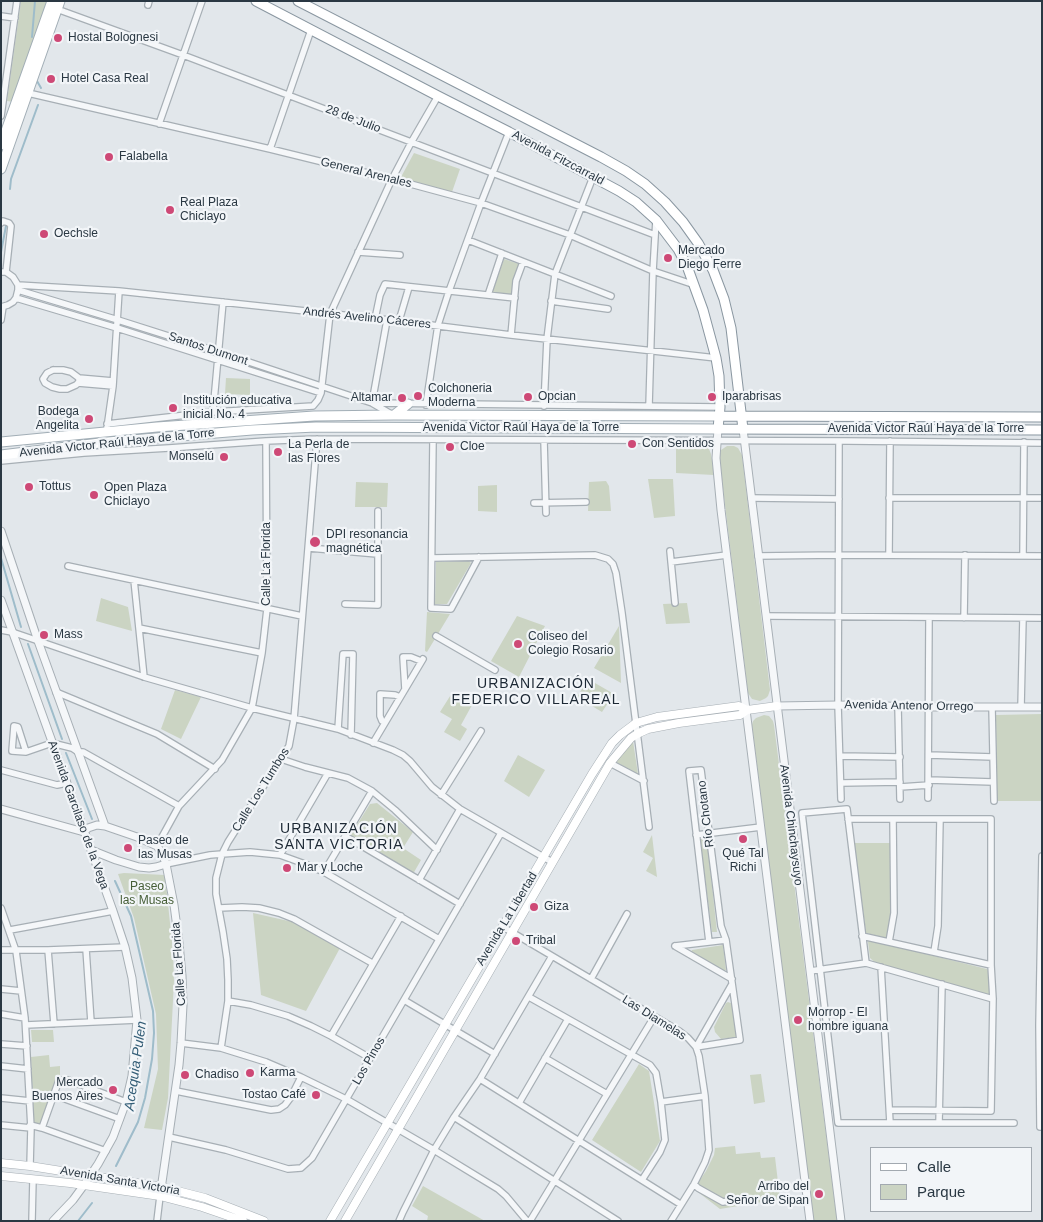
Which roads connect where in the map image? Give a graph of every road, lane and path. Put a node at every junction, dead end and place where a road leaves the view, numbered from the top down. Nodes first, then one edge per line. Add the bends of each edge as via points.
1 (17, 1) edge
2 (202, 1) edge
3 (256, 1) edge
4 (298, 1) edge
5 (55, 4) edge
6 (1, 16) edge
7 (15, 18) junction
8 (312, 30) junction
9 (183, 55) junction
10 (28, 93) junction
11 (288, 95) junction
12 (438, 96) junction
13 (1, 116) edge
14 (160, 124) junction
15 (508, 132) junction
16 (4, 140) edge
17 (412, 141) junction
18 (270, 149) junction
19 (1, 169) edge
20 (492, 172) junction
21 (593, 177) junction
22 (392, 179) junction
23 (481, 203) junction
24 (581, 206) junction
25 (656, 220) junction
26 (1, 223) edge
27 (570, 235) junction
28 (655, 235) junction
29 (468, 240) junction
30 (358, 252) junction
31 (502, 253) junction
32 (400, 255) dead end
33 (523, 262) junction
34 (653, 271) junction
35 (4, 272) edge
36 (556, 274) junction
37 (694, 285) junction
38 (409, 287) junction
39 (18, 288) junction
40 (119, 291) junction
41 (449, 291) junction
42 (488, 295) junction
43 (611, 296) dead end
44 (16, 298) junction
45 (515, 298) junction
46 (551, 301) junction
47 (223, 302) junction
48 (2, 307) edge
49 (608, 309) dead end
50 (330, 314) junction
51 (375, 319) junction
52 (1, 320) edge
53 (118, 320) junction
54 (387, 320) junction
55 (399, 321) junction
56 (438, 325) junction
57 (117, 328) junction
58 (511, 335) junction
59 (546, 339) junction
60 (650, 351) junction
61 (219, 352) junction
62 (716, 358) junction
63 (218, 360) junction
64 (79, 381) junction
65 (113, 383) junction
66 (322, 390) junction
67 (372, 403) junction
68 (408, 404) junction
69 (426, 405) junction
70 (544, 406) junction
71 (649, 406) junction
72 (720, 407) junction
73 (212, 412) junction
74 (394, 415) junction
75 (720, 416) junction
76 (741, 416) junction
77 (1042, 417) edge
78 (197, 419) junction
79 (107, 428) junction
80 (742, 428) junction
81 (718, 429) junction
82 (1042, 430) edge
83 (317, 439) junction
84 (433, 440) junction
85 (544, 440) junction
86 (266, 441) junction
87 (716, 441) junction
88 (744, 441) junction
89 (839, 441) junction
90 (890, 441) junction
91 (1, 442) edge
92 (1024, 442) junction
93 (1042, 443) edge
94 (1, 455) edge
95 (1, 461) edge
96 (751, 498) junction
97 (890, 498) junction
98 (1024, 498) junction
99 (1042, 498) edge
100 (839, 499) junction
101 (586, 502) dead end
102 (534, 503) dead end
103 (545, 503) junction
104 (378, 512) dead end
105 (546, 513) dead end
106 (1, 531) edge
107 (309, 548) junction
108 (670, 551) dead end
109 (377, 554) junction
110 (727, 555) junction
111 (838, 555) junction
112 (889, 555) junction
113 (964, 555) junction
114 (758, 556) junction
115 (1024, 556) junction
116 (1042, 556) edge
117 (479, 557) junction
118 (432, 558) junction
119 (671, 562) junction
120 (68, 566) dead end
121 (134, 580) junction
122 (1, 600) edge
123 (675, 603) dead end
124 (345, 604) dead end
125 (267, 609) junction
126 (302, 616) junction
127 (766, 616) junction
128 (838, 617) junction
129 (929, 618) junction
130 (964, 618) junction
131 (1022, 618) junction
132 (1042, 618) edge
133 (139, 628) junction
134 (1, 630) edge
135 (12, 632) junction
136 (436, 636) dead end
137 (38, 641) junction
138 (262, 653) junction
139 (495, 670) dead end
140 (144, 677) junction
141 (341, 688) junction
142 (405, 689) junction
143 (56, 692) junction
144 (352, 692) junction
145 (400, 697) junction
146 (838, 705) junction
147 (774, 706) junction
148 (898, 706) junction
149 (929, 707) junction
150 (992, 707) junction
151 (1021, 707) junction
152 (1042, 707) edge
153 (252, 708) junction
154 (750, 709) junction
155 (678, 714) junction
156 (294, 719) junction
157 (385, 722) junction
158 (636, 723) junction
159 (679, 723) junction
160 (338, 730) junction
161 (481, 730) dead end
162 (637, 734) junction
163 (351, 735) junction
164 (52, 743) junction
165 (373, 743) junction
166 (26, 752) junction
167 (78, 752) junction
168 (929, 755) junction
169 (840, 756) junction
170 (900, 756) junction
171 (993, 757) junction
172 (282, 759) junction
173 (610, 763) junction
174 (215, 769) junction
175 (1, 770) edge
176 (328, 773) junction
177 (592, 774) junction
178 (600, 780) junction
179 (66, 782) junction
180 (644, 782) junction
181 (993, 782) junction
182 (841, 783) junction
183 (929, 783) junction
184 (900, 784) junction
185 (372, 791) junction
186 (441, 795) junction
187 (928, 798) dead end
188 (842, 799) dead end
189 (900, 799) dead end
190 (994, 801) dead end
191 (179, 806) junction
192 (1, 809) edge
193 (460, 809) junction
194 (848, 819) junction
195 (893, 819) junction
196 (940, 819) junction
197 (105, 826) junction
198 (650, 827) dead end
199 (761, 827) junction
200 (84, 832) junction
201 (501, 833) junction
202 (708, 834) junction
203 (696, 835) junction
204 (345, 836) junction
205 (157, 846) junction
206 (91, 850) junction
207 (437, 850) junction
208 (222, 854) junction
209 (280, 855) junction
210 (1042, 856) edge
211 (544, 858) junction
212 (552, 862) junction
213 (166, 864) junction
214 (324, 872) junction
215 (419, 880) junction
216 (714, 880) junction
217 (702, 881) junction
218 (460, 904) junction
219 (1, 908) edge
220 (219, 908) junction
221 (113, 911) junction
222 (627, 914) dead end
223 (400, 916) junction
224 (503, 927) junction
225 (10, 930) junction
226 (512, 932) junction
227 (862, 936) junction
228 (439, 939) junction
229 (726, 940) junction
230 (710, 942) junction
231 (889, 942) junction
232 (125, 947) junction
233 (86, 949) junction
234 (1, 950) edge
235 (48, 950) junction
236 (16, 951) junction
237 (934, 952) junction
238 (1041, 954) edge
239 (552, 956) junction
240 (372, 963) junction
241 (866, 963) junction
242 (991, 966) junction
243 (881, 968) junction
244 (820, 970) junction
245 (810, 971) junction
246 (591, 979) junction
247 (732, 981) junction
248 (942, 984) junction
249 (1, 989) edge
250 (21, 991) junction
251 (528, 997) junction
252 (993, 999) junction
253 (404, 1000) junction
254 (228, 1001) junction
255 (1, 1014) edge
256 (654, 1017) junction
257 (25, 1018) junction
258 (568, 1019) junction
259 (137, 1020) junction
260 (91, 1022) junction
261 (54, 1024) junction
262 (445, 1024) junction
263 (26, 1025) junction
264 (1040, 1025) edge
265 (455, 1030) junction
266 (331, 1036) junction
267 (181, 1043) junction
268 (1, 1044) edge
269 (27, 1046) junction
270 (696, 1047) junction
271 (221, 1048) junction
272 (495, 1054) junction
273 (631, 1055) junction
274 (370, 1058) junction
275 (545, 1058) junction
276 (1, 1066) edge
277 (28, 1069) junction
278 (301, 1077) junction
279 (480, 1079) junction
280 (176, 1091) junction
281 (607, 1094) junction
282 (54, 1095) junction
283 (705, 1096) junction
284 (1, 1098) edge
285 (346, 1099) junction
286 (30, 1101) junction
287 (126, 1102) junction
288 (661, 1102) junction
289 (519, 1103) junction
290 (890, 1110) junction
291 (939, 1110) junction
292 (454, 1117) junction
293 (120, 1119) junction
294 (890, 1123) junction
295 (939, 1123) junction
296 (1014, 1123) dead end
297 (387, 1124) junction
298 (1, 1125) edge
299 (31, 1126) junction
300 (1042, 1127) edge
301 (42, 1128) junction
302 (398, 1130) junction
303 (169, 1137) junction
304 (579, 1141) junction
305 (434, 1150) junction
306 (106, 1151) junction
307 (1, 1163) edge
308 (30, 1166) junction
309 (91, 1175) junction
310 (1, 1176) edge
311 (33, 1179) junction
312 (554, 1180) junction
313 (642, 1180) junction
314 (694, 1184) junction
315 (84, 1185) junction
316 (162, 1186) junction
317 (160, 1196) junction
318 (746, 1198) dead end
319 (680, 1204) junction
320 (32, 1221) edge
321 (53, 1221) edge
322 (157, 1221) edge
323 (243, 1221) edge
324 (264, 1221) edge
325 (330, 1221) edge
326 (345, 1221) edge
327 (399, 1221) edge
328 (529, 1221) edge
329 (618, 1221) edge
330 (671, 1221) edge
331 (810, 1221) edge
332 (841, 1221) edge

1 - 7 street
2 - 9 street
3 - 8 main road, Avenida Fitzcarrald
4 - 76 main road, Avenida Fitzcarrald via 601,157 645,184 665,202 698,243 724,299
5 - 9 street, 28 de Julio
5 - 10 main road
5 - 16 main road
6 - 7 street
7 - 13 street
8 - 11 street
8 - 12 main road, Avenida Fitzcarrald
9 - 11 street, 28 de Julio
9 - 14 street
10 - 14 street, General Arenales
10 - 16 main road
11 - 17 street, 28 de Julio
11 - 18 street
12 - 15 main road, Avenida Fitzcarrald
12 - 17 street
14 - 18 street, General Arenales
15 - 20 street
15 - 21 main road, Avenida Fitzcarrald
16 - 19 main road
17 - 20 street, 28 de Julio
17 - 22 street
18 - 22 street, General Arenales
20 - 23 street
20 - 24 street, 28 de Julio
21 - 24 street
21 - 25 main road, Avenida Fitzcarrald via 628,196
22 - 23 street, General Arenales
22 - 30 street
23 - 27 street, General Arenales
23 - 29 street
24 - 27 street
24 - 28 street, 28 de Julio
25 - 28 street
25 - 37 main road, Avenida Fitzcarrald via 678,249
26 - 35 street via 9,222 12,226
27 - 34 street, General Arenales
27 - 36 street
28 - 34 street
29 - 31 street
29 - 41 street
30 - 32 street
30 - 50 street
31 - 33 street
31 - 42 street
33 - 36 street
33 - 45 street via 516,281
34 - 37 street, General Arenales
34 - 60 street
35 - 39 street via 14,277
36 - 43 street
36 - 46 street
37 - 62 main road, Avenida Fitzcarrald
38 - 41 street
38 - 51 street via 385,284
38 - 55 street
39 - 40 street, Andrés Avelino Cáceres
39 - 44 street
39 - 53 street, Santos Dumont
40 - 47 street, Andrés Avelino Cáceres
40 - 53 street
41 - 42 street
41 - 56 street
42 - 45 street
44 - 48 street
44 - 57 street, Santos Dumont
45 - 58 street
46 - 49 street
46 - 59 street
47 - 50 street, Andrés Avelino Cáceres
47 - 61 street
48 - 52 street
50 - 51 street, Andrés Avelino Cáceres
50 - 66 street
51 - 54 street, Andrés Avelino Cáceres
53 - 57 street
53 - 61 street, Santos Dumont
54 - 55 street, Andrés Avelino Cáceres
54 - 67 street
55 - 56 street, Andrés Avelino Cáceres
56 - 58 street, Andrés Avelino Cáceres
56 - 69 street
57 - 63 street, Santos Dumont
57 - 65 street
58 - 59 street, Andrés Avelino Cáceres
59 - 60 street, Andrés Avelino Cáceres
59 - 70 street
60 - 62 street, Andrés Avelino Cáceres
60 - 71 street
61 - 63 street
61 - 66 street, Santos Dumont
62 - 72 main road, Avenida Fitzcarrald
63 - 66 street, Santos Dumont
63 - 73 street
64 - 64 street via 69,371 59,370 47,372 44,378 49,386 60,389 70,388
64 - 65 street
65 - 79 street
66 - 67 street, Santos Dumont
66 - 73 street via 313,406
67 - 68 street
67 - 74 street, Santos Dumont
68 - 69 street
68 - 74 main road
69 - 70 street
70 - 71 street
71 - 72 street
72 - 75 main road, Avenida Fitzcarrald
73 - 78 street
74 - 75 main road, Avenida Victor Raúl Haya de la Torre
74 - 78 main road, Avenida Victor Raúl Haya de la Torre
75 - 76 main road, Avenida Victor Raúl Haya de la Torre
75 - 81 main road, Avenida Fitzcarrald
76 - 77 main road, Avenida Victor Raúl Haya de la Torre
76 - 80 main road, Avenida Fitzcarrald
78 - 79 main road, Avenida Victor Raúl Haya de la Torre
79 - 91 main road, Avenida Victor Raúl Haya de la Torre
80 - 81 main road, Avenida Victor Raúl Haya de la Torre
80 - 82 main road, Avenida Victor Raúl Haya de la Torre
80 - 88 street, Avenida Chinchaysuyo
81 - 87 street
81 - 94 main road, Avenida Victor Raúl Haya de la Torre via 316,427 108,442
83 - 84 street
83 - 86 street
83 - 107 street, Calle Los Tumbos
84 - 85 street
84 - 118 street
85 - 87 street
85 - 103 street
86 - 95 street
86 - 125 street, Calle La Florida
87 - 88 street
87 - 110 street
88 - 89 street
88 - 96 street, Avenida Chinchaysuyo
89 - 90 street
89 - 100 street
90 - 92 street
90 - 97 street
92 - 93 street
92 - 98 street
96 - 100 street
96 - 114 street, Avenida Chinchaysuyo
97 - 98 street
97 - 112 street
98 - 99 street
98 - 115 street
100 - 111 street
101 - 103 street
102 - 103 street
103 - 105 street
104 - 109 street
106 - 137 street, Avenida Garcilaso de la Vega
107 - 109 street
107 - 126 street, Calle Los Tumbos
108 - 119 street
109 - 124 street via 378,605
110 - 119 street
110 - 154 street
111 - 112 street
111 - 114 street
111 - 128 street
112 - 113 street
113 - 115 street
113 - 130 street
114 - 127 street, Avenida Chinchaysuyo
115 - 116 street
117 - 118 street
117 - 118 street via 451,609 431,608
117 - 158 street via 595,556 608,559 613,564
119 - 123 street
120 - 121 street
121 - 125 street
121 - 133 street
122 - 135 street, Avenida Garcilaso de la Vega
125 - 126 street
125 - 138 street, Calle La Florida
126 - 156 street, Calle Los Tumbos
127 - 128 street
127 - 147 street, Avenida Chinchaysuyo
128 - 129 street
128 - 146 street
129 - 130 street
129 - 149 street
130 - 131 street
131 - 132 street
131 - 151 street
133 - 138 street
133 - 140 street
134 - 135 street
135 - 137 street
135 - 164 street, Avenida Garcilaso de la Vega
136 - 139 street
137 - 140 street
137 - 143 street, Avenida Garcilaso de la Vega
138 - 153 street, Calle La Florida
140 - 153 street
141 - 144 street
141 - 144 street via 343,654 353,654
141 - 160 street
142 - 142 street via 422,660 403,657
142 - 145 street
143 - 167 street, Avenida Garcilaso de la Vega
143 - 174 street via 157,734
144 - 163 street
145 - 157 street
145 - 157 street via 380,694 380,716
146 - 147 street, Avenida Antenor Orrego
146 - 148 street, Avenida Antenor Orrego
146 - 169 street
147 - 154 main road, Avenida La Libertad
147 - 245 street, Avenida Chinchaysuyo
148 - 149 street, Avenida Antenor Orrego
148 - 170 street
149 - 150 street, Avenida Antenor Orrego
149 - 168 street
150 - 151 street, Avenida Antenor Orrego
150 - 171 street
151 - 152 street, Avenida Antenor Orrego
153 - 156 street
153 - 174 street, Calle La Florida
154 - 155 main road, Avenida La Libertad via 739,706
154 - 159 main road, Avenida La Libertad via 740,715
154 - 199 street
155 - 158 main road, Avenida La Libertad
155 - 159 main road
156 - 160 street
156 - 172 street, Calle Los Tumbos via 289,746
157 - 165 street
158 - 162 street
158 - 177 main road, Avenida La Libertad via 612,743
159 - 162 main road, Avenida La Libertad
160 - 163 street
161 - 186 street
162 - 173 main road, Avenida La Libertad
162 - 180 street
163 - 165 street
164 - 166 street
164 - 167 street
164 - 179 street, Avenida Garcilaso de la Vega
165 - 186 street via 403,755
166 - 166 street via 18,727 14,726 12,751
167 - 191 street
167 - 197 street, Avenida Garcilaso de la Vega
168 - 171 street
168 - 183 street
169 - 170 street
169 - 182 street
170 - 184 street
171 - 181 street
172 - 176 street
172 - 208 street, Calle Los Tumbos
173 - 178 main road, Avenida La Libertad
173 - 180 street
174 - 191 street, Calle La Florida
175 - 179 street via 57,785
176 - 185 street via 348,778
176 - 209 street
177 - 178 main road
177 - 211 main road, Avenida La Libertad
178 - 212 main road, Avenida La Libertad
179 - 200 street, Avenida Garcilaso de la Vega
180 - 198 street
181 - 183 street
181 - 190 street
182 - 184 street
182 - 188 street
183 - 184 street
183 - 187 street
184 - 189 street
185 - 204 street
185 - 207 street
186 - 193 street
191 - 205 street, Calle La Florida
192 - 200 street
193 - 201 street
193 - 207 street
194 - 195 street
194 - 227 street
194 - 244 street via 847,809 802,813
195 - 196 street
195 - 231 street via 894,913
196 - 237 street via 938,926
196 - 242 street via 991,820
197 - 200 street via 94,826
197 - 205 street
199 - 202 street
199 - 331 street
200 - 206 street, Avenida Garcilaso de la Vega
201 - 211 street
201 - 218 street, Los Pinos
202 - 203 street
202 - 203 street, Río Chotano via 701,770 689,771
202 - 216 street, Río Chotano
203 - 217 street, Río Chotano
204 - 214 street
204 - 215 street
205 - 213 street, Calle La Florida
206 - 213 street via 139,867
206 - 221 street, Avenida Garcilaso de la Vega
207 - 215 street
208 - 209 street
208 - 213 street
208 - 220 street, Calle Los Tumbos via 216,878
209 - 214 street
210 - 238 street
211 - 212 street
211 - 224 main road, Avenida La Libertad
212 - 226 main road, Avenida La Libertad
213 - 267 street, Calle La Florida via 180,957
214 - 223 street
215 - 218 street
216 - 217 street
216 - 229 street, Río Chotano
217 - 230 street, Río Chotano
218 - 228 street, Los Pinos
219 - 225 street
220 - 240 street via 250,907 279,913
220 - 254 street, Calle Los Tumbos via 227,958
221 - 225 street
221 - 232 street, Avenida Garcilaso de la Vega
222 - 246 street
223 - 228 street
223 - 240 street
224 - 226 street, Las Diamelas
224 - 262 main road, Avenida La Libertad
225 - 236 street
226 - 239 street, Las Diamelas
226 - 265 main road, Avenida La Libertad
227 - 231 street
227 - 241 street
228 - 253 street, Los Pinos
229 - 230 street
229 - 247 street, Río Chotano
230 - 247 street via 675,946
231 - 237 street
232 - 233 street
232 - 259 street, Avenida Garcilaso de la Vega
233 - 235 street
233 - 260 street
234 - 236 street
235 - 236 street
235 - 261 street
236 - 250 street
237 - 242 street
238 - 264 street
239 - 246 street, Las Diamelas
239 - 251 street
240 - 266 street
241 - 243 street
241 - 244 street
242 - 252 street
243 - 248 street
243 - 290 street
244 - 245 street
244 - 294 street via 838,1123
245 - 332 street, Avenida Chinchaysuyo
246 - 256 street, Las Diamelas
247 - 270 street
247 - 270 street, Río Chotano via 740,1040
248 - 252 street
248 - 291 street
249 - 250 street
250 - 257 street
251 - 258 street
251 - 272 street
252 - 291 street via 991,1111
253 - 262 street
253 - 274 street, Los Pinos
254 - 266 street via 270,1010
254 - 271 street, Calle Los Tumbos
255 - 257 street
256 - 270 street, Las Diamelas via 688,1038
256 - 273 street
257 - 263 street
258 - 273 street
258 - 275 street
259 - 260 street
259 - 287 street, Avenida Garcilaso de la Vega
260 - 261 street
261 - 263 street
262 - 265 street
262 - 297 main road, Avenida La Libertad
263 - 269 street
264 - 300 street
265 - 272 street
265 - 302 main road, Avenida La Libertad
266 - 274 street
267 - 271 street
267 - 280 street, Calle La Florida
268 - 269 street
269 - 277 street
270 - 283 street, Las Diamelas
271 - 278 street
272 - 279 street
273 - 281 street
273 - 288 street via 650,1065 656,1073
274 - 285 street, Los Pinos
275 - 281 street
275 - 289 street
276 - 277 street
277 - 286 street
278 - 280 street via 285,1105 271,1110
278 - 285 street
279 - 289 street
279 - 292 street
280 - 303 street, Calle La Florida
281 - 304 street
282 - 287 street via 59,1080 68,1080
282 - 293 street
282 - 301 street
283 - 288 street
283 - 314 street, Las Diamelas via 709,1150
284 - 286 street
285 - 297 street
285 - 303 street, Los Pinos via 312,1158 301,1168 288,1170 226,1150
286 - 299 street
287 - 293 street, Avenida Garcilaso de la Vega
288 - 313 street via 665,1140
289 - 304 street
290 - 291 street
290 - 294 street
291 - 295 street
292 - 305 street
292 - 312 street
293 - 306 street, Avenida Garcilaso de la Vega
294 - 295 street
295 - 296 street
297 - 302 street
297 - 325 main road, Avenida La Libertad
298 - 299 street
299 - 301 street
299 - 308 street
301 - 306 street
302 - 305 street
302 - 326 main road, Avenida La Libertad
303 - 316 street, Calle La Florida
304 - 312 street
304 - 313 street
305 - 327 street
305 - 328 street via 498,1189
306 - 309 street, Avenida Garcilaso de la Vega
307 - 308 main road, Avenida Santa Victoria
308 - 309 main road, Avenida Santa Victoria
309 - 315 street, Avenida Garcilaso de la Vega
309 - 316 main road, Avenida Santa Victoria
310 - 311 main road, Avenida Santa Victoria
311 - 315 main road, Avenida Santa Victoria
311 - 320 street
312 - 328 street
312 - 329 street
313 - 319 street
314 - 318 street via 723,1202
314 - 319 street, Las Diamelas
315 - 317 main road, Avenida Santa Victoria
315 - 321 street, Avenida Garcilaso de la Vega
316 - 317 street, Calle La Florida
316 - 324 main road, Avenida Santa Victoria via 205,1198
317 - 322 street, Calle La Florida
317 - 323 main road, Avenida Santa Victoria
319 - 330 street, Las Diamelas

